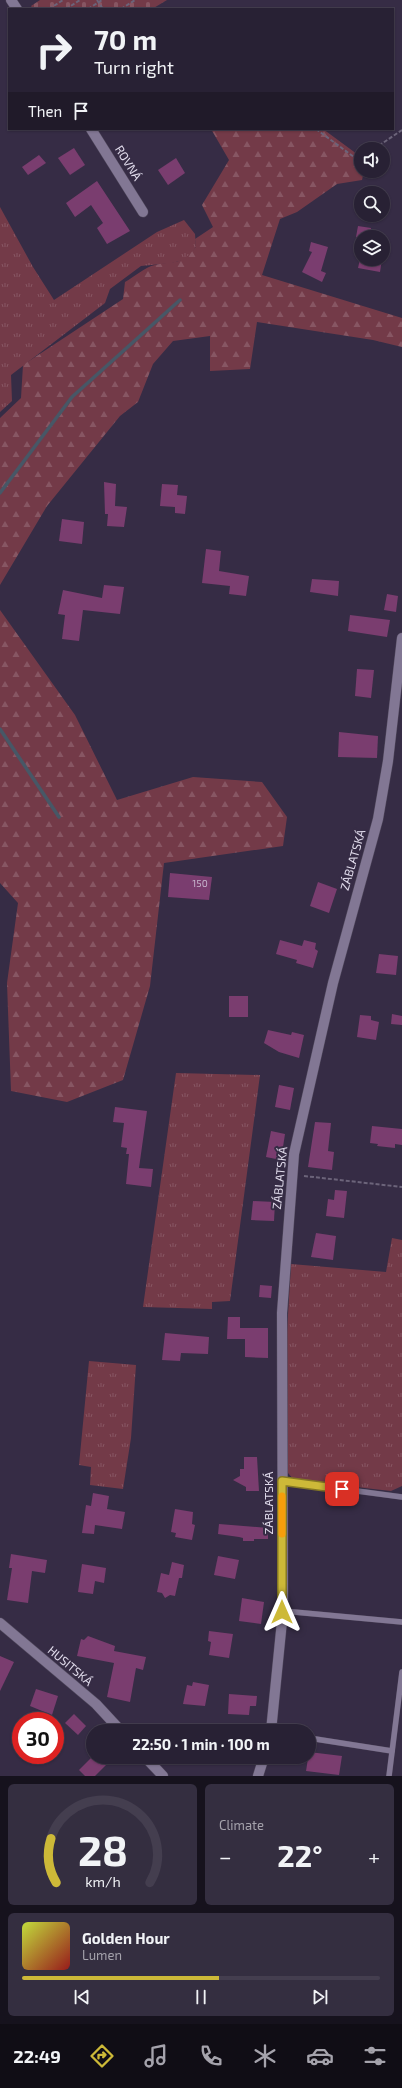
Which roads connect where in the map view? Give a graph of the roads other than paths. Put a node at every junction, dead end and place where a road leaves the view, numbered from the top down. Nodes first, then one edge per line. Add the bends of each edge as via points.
1 (92, 130) edge
2 (143, 212) dead end
3 (402, 638) edge
4 (282, 1481) junction
5 (402, 1496) edge
6 (282, 1612) junction
7 (402, 1622) edge
8 (0, 1623) edge
9 (402, 1672) edge
10 (115, 1724) edge
11 (272, 1724) edge
12 (316, 1739) edge
13 (392, 1751) junction
14 (152, 1764) edge
15 (262, 1764) edge
16 (163, 1776) edge
17 (258, 1776) edge
18 (388, 1776) edge

1 - 2 street, ROVNÁ
3 - 4 street, ZÁBLATSKÁ via 388,761 378,819 333,983 294,1154 282,1313
4 - 5 lane
4 - 6 street, ZÁBLATSKÁ
6 - 7 lane
6 - 11 street, ZÁBLATSKÁ
8 - 10 street, HUSITSKÁ via 96,1704
9 - 13 lane
12 - 13 lane
13 - 18 lane
14 - 16 street
15 - 17 street

